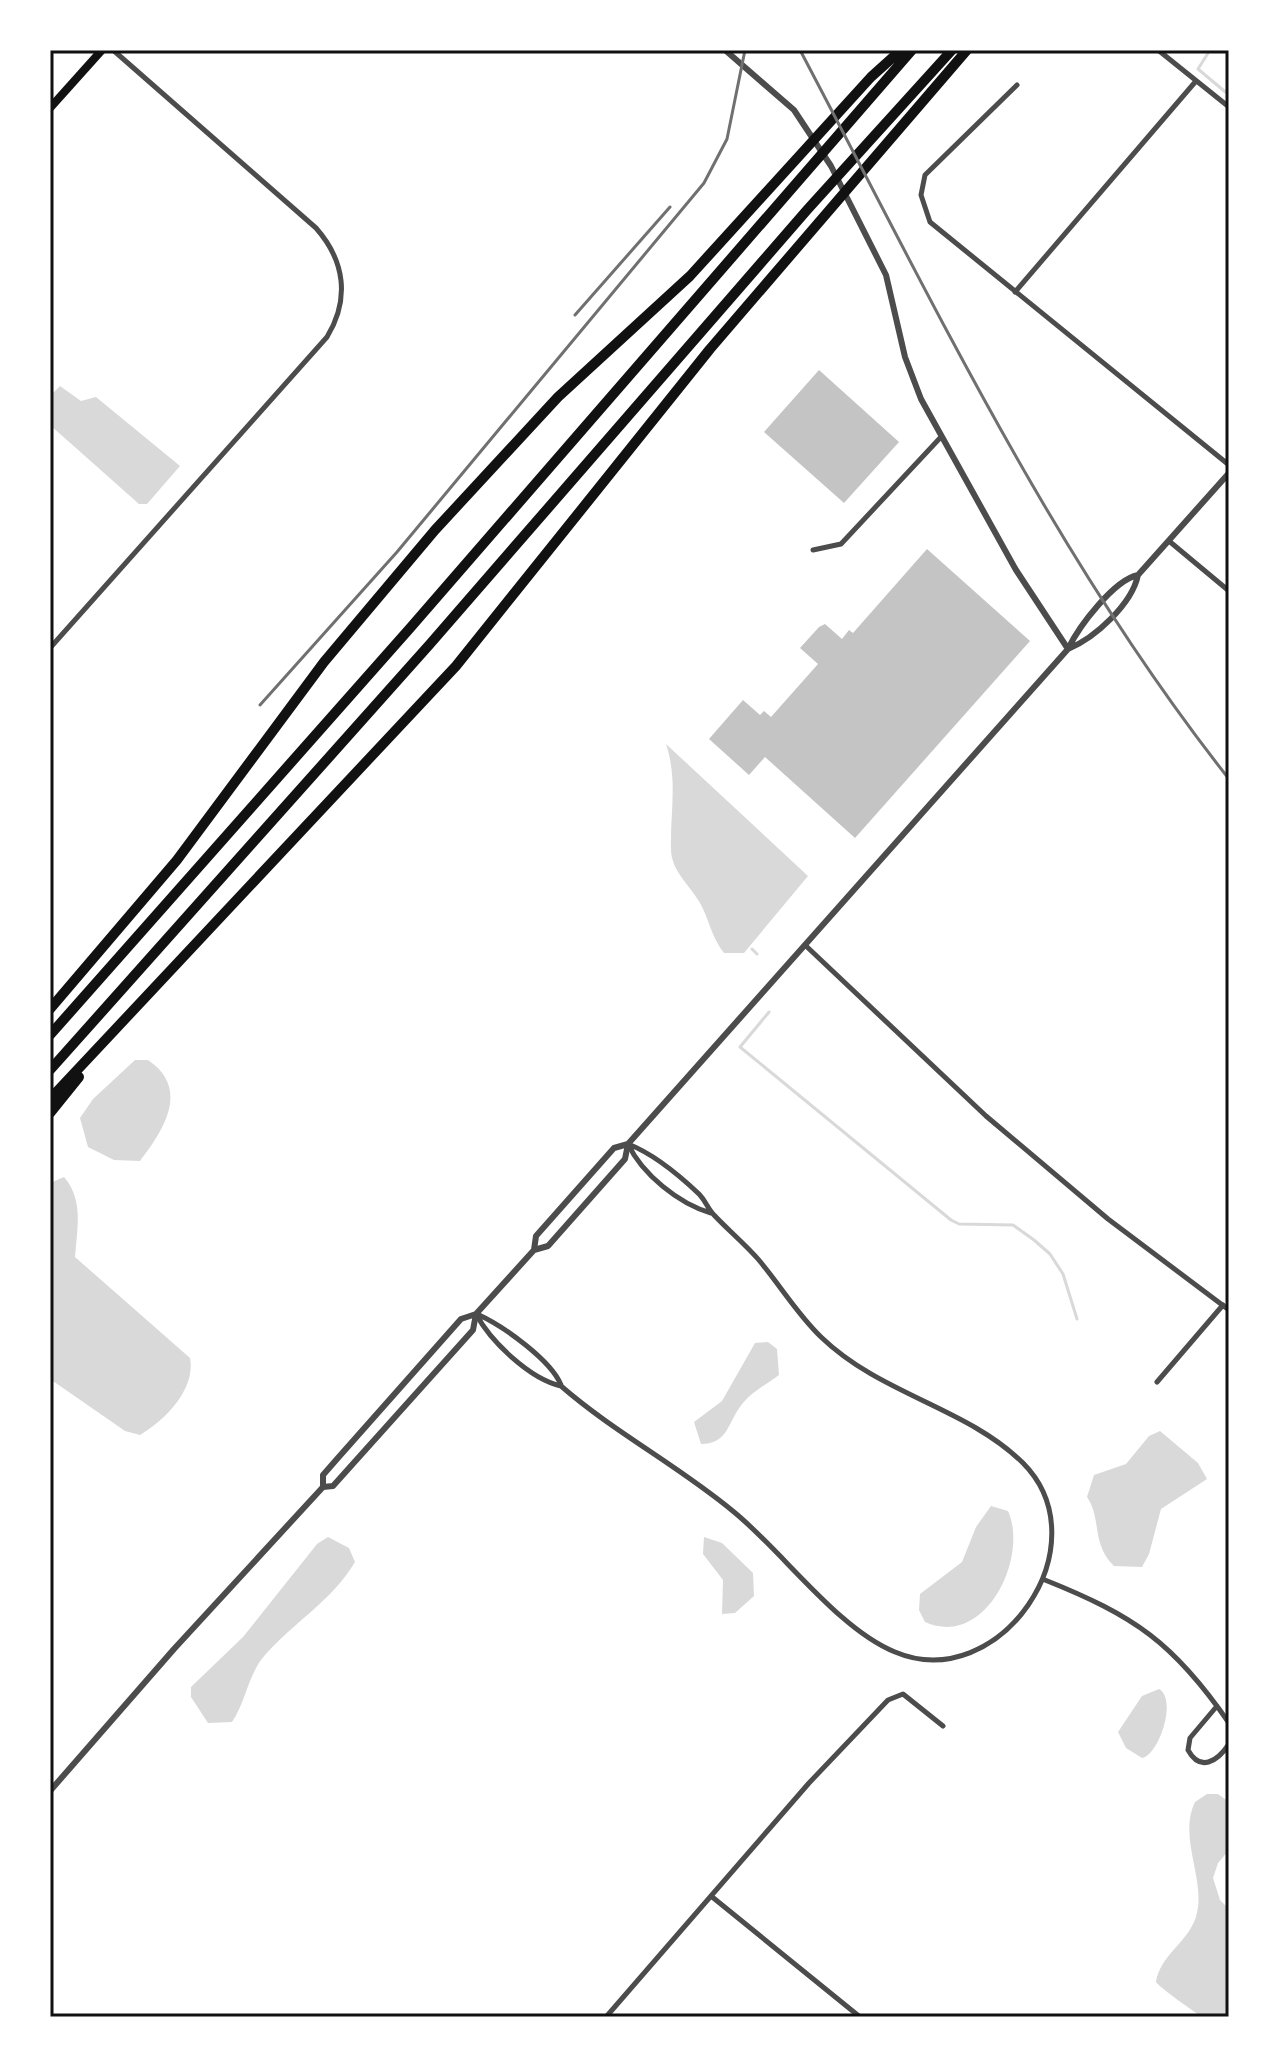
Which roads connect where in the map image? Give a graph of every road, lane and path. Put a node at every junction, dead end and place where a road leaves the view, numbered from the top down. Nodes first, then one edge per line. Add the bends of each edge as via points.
1 (102, 50) edge
2 (113, 50) edge
3 (725, 50) edge
4 (901, 50) edge
5 (912, 50) edge
6 (952, 50) edge
7 (967, 50) edge
8 (1158, 50) edge
9 (1196, 81) junction
10 (1017, 85) dead end
11 (1229, 107) edge
12 (50, 108) edge
13 (1015, 292) junction
14 (940, 438) junction
15 (1229, 465) edge
16 (1229, 473) edge
17 (1169, 541) junction
18 (813, 550) dead end
19 (1138, 575) junction
20 (1229, 591) edge
21 (50, 648) edge
22 (1068, 649) junction
23 (112, 938) junction
24 (805, 945) junction
25 (50, 1000) edge
26 (50, 1009) edge
27 (134, 1010) junction
28 (50, 1035) edge
29 (50, 1070) edge
30 (50, 1099) edge
31 (50, 1113) edge
32 (628, 1144) junction
33 (712, 1214) junction
34 (534, 1250) junction
35 (1223, 1305) junction
36 (1229, 1310) edge
37 (476, 1314) junction
38 (1157, 1382) dead end
39 (561, 1386) junction
40 (323, 1487) junction
41 (1045, 1580) junction
42 (1217, 1706) junction
43 (1229, 1723) edge
44 (943, 1726) dead end
45 (1229, 1744) edge
46 (50, 1791) edge
47 (711, 1896) junction
48 (606, 2017) edge
49 (860, 2017) edge

1 - 12 main road
2 - 21 street via 316,228 339,264 342,296 327,337
3 - 14 street via 807,126 886,275 911,375
4 - 23 highway via 690,276 558,397 435,530 324,662 177,860
5 - 28 highway
6 - 29 highway
7 - 27 highway via 710,349 456,666
8 - 9 street
9 - 11 street
9 - 13 street
10 - 13 street via 925,175 921,195 936,228
13 - 15 street
14 - 18 street via 841,544
14 - 22 street
16 - 17 street
17 - 19 street
17 - 20 street
19 - 22 street via 1126,577 1077,630
19 - 22 street via 1135,588 1088,641
22 - 24 street
23 - 25 highway
23 - 26 highway
24 - 32 street
24 - 35 street via 992,1122 1108,1219
27 - 30 highway
27 - 31 highway
32 - 33 street via 646,1151 701,1196
32 - 33 street via 637,1162 691,1208
32 - 34 street via 625,1159 548,1246
32 - 34 street via 614,1148 536,1236
33 - 41 street via 743,1242 834,1349 882,1383 975,1428 1023,1463 1049,1509 1052,1545
34 - 37 street
35 - 36 street
35 - 38 street
37 - 39 street via 495,1322 556,1372
37 - 39 street via 486,1333 546,1382
37 - 40 street via 473,1330 333,1486
37 - 40 street via 461,1319 323,1475
39 - 41 street via 735,1512 844,1617 892,1651 930,1660 977,1651 1009,1627
40 - 46 street
41 - 42 street via 1141,1626 1185,1663
42 - 43 street
42 - 45 street via 1190,1738 1188,1750 1193,1760 1204,1764
44 - 47 street via 903,1694 888,1700
47 - 48 street
47 - 49 street

